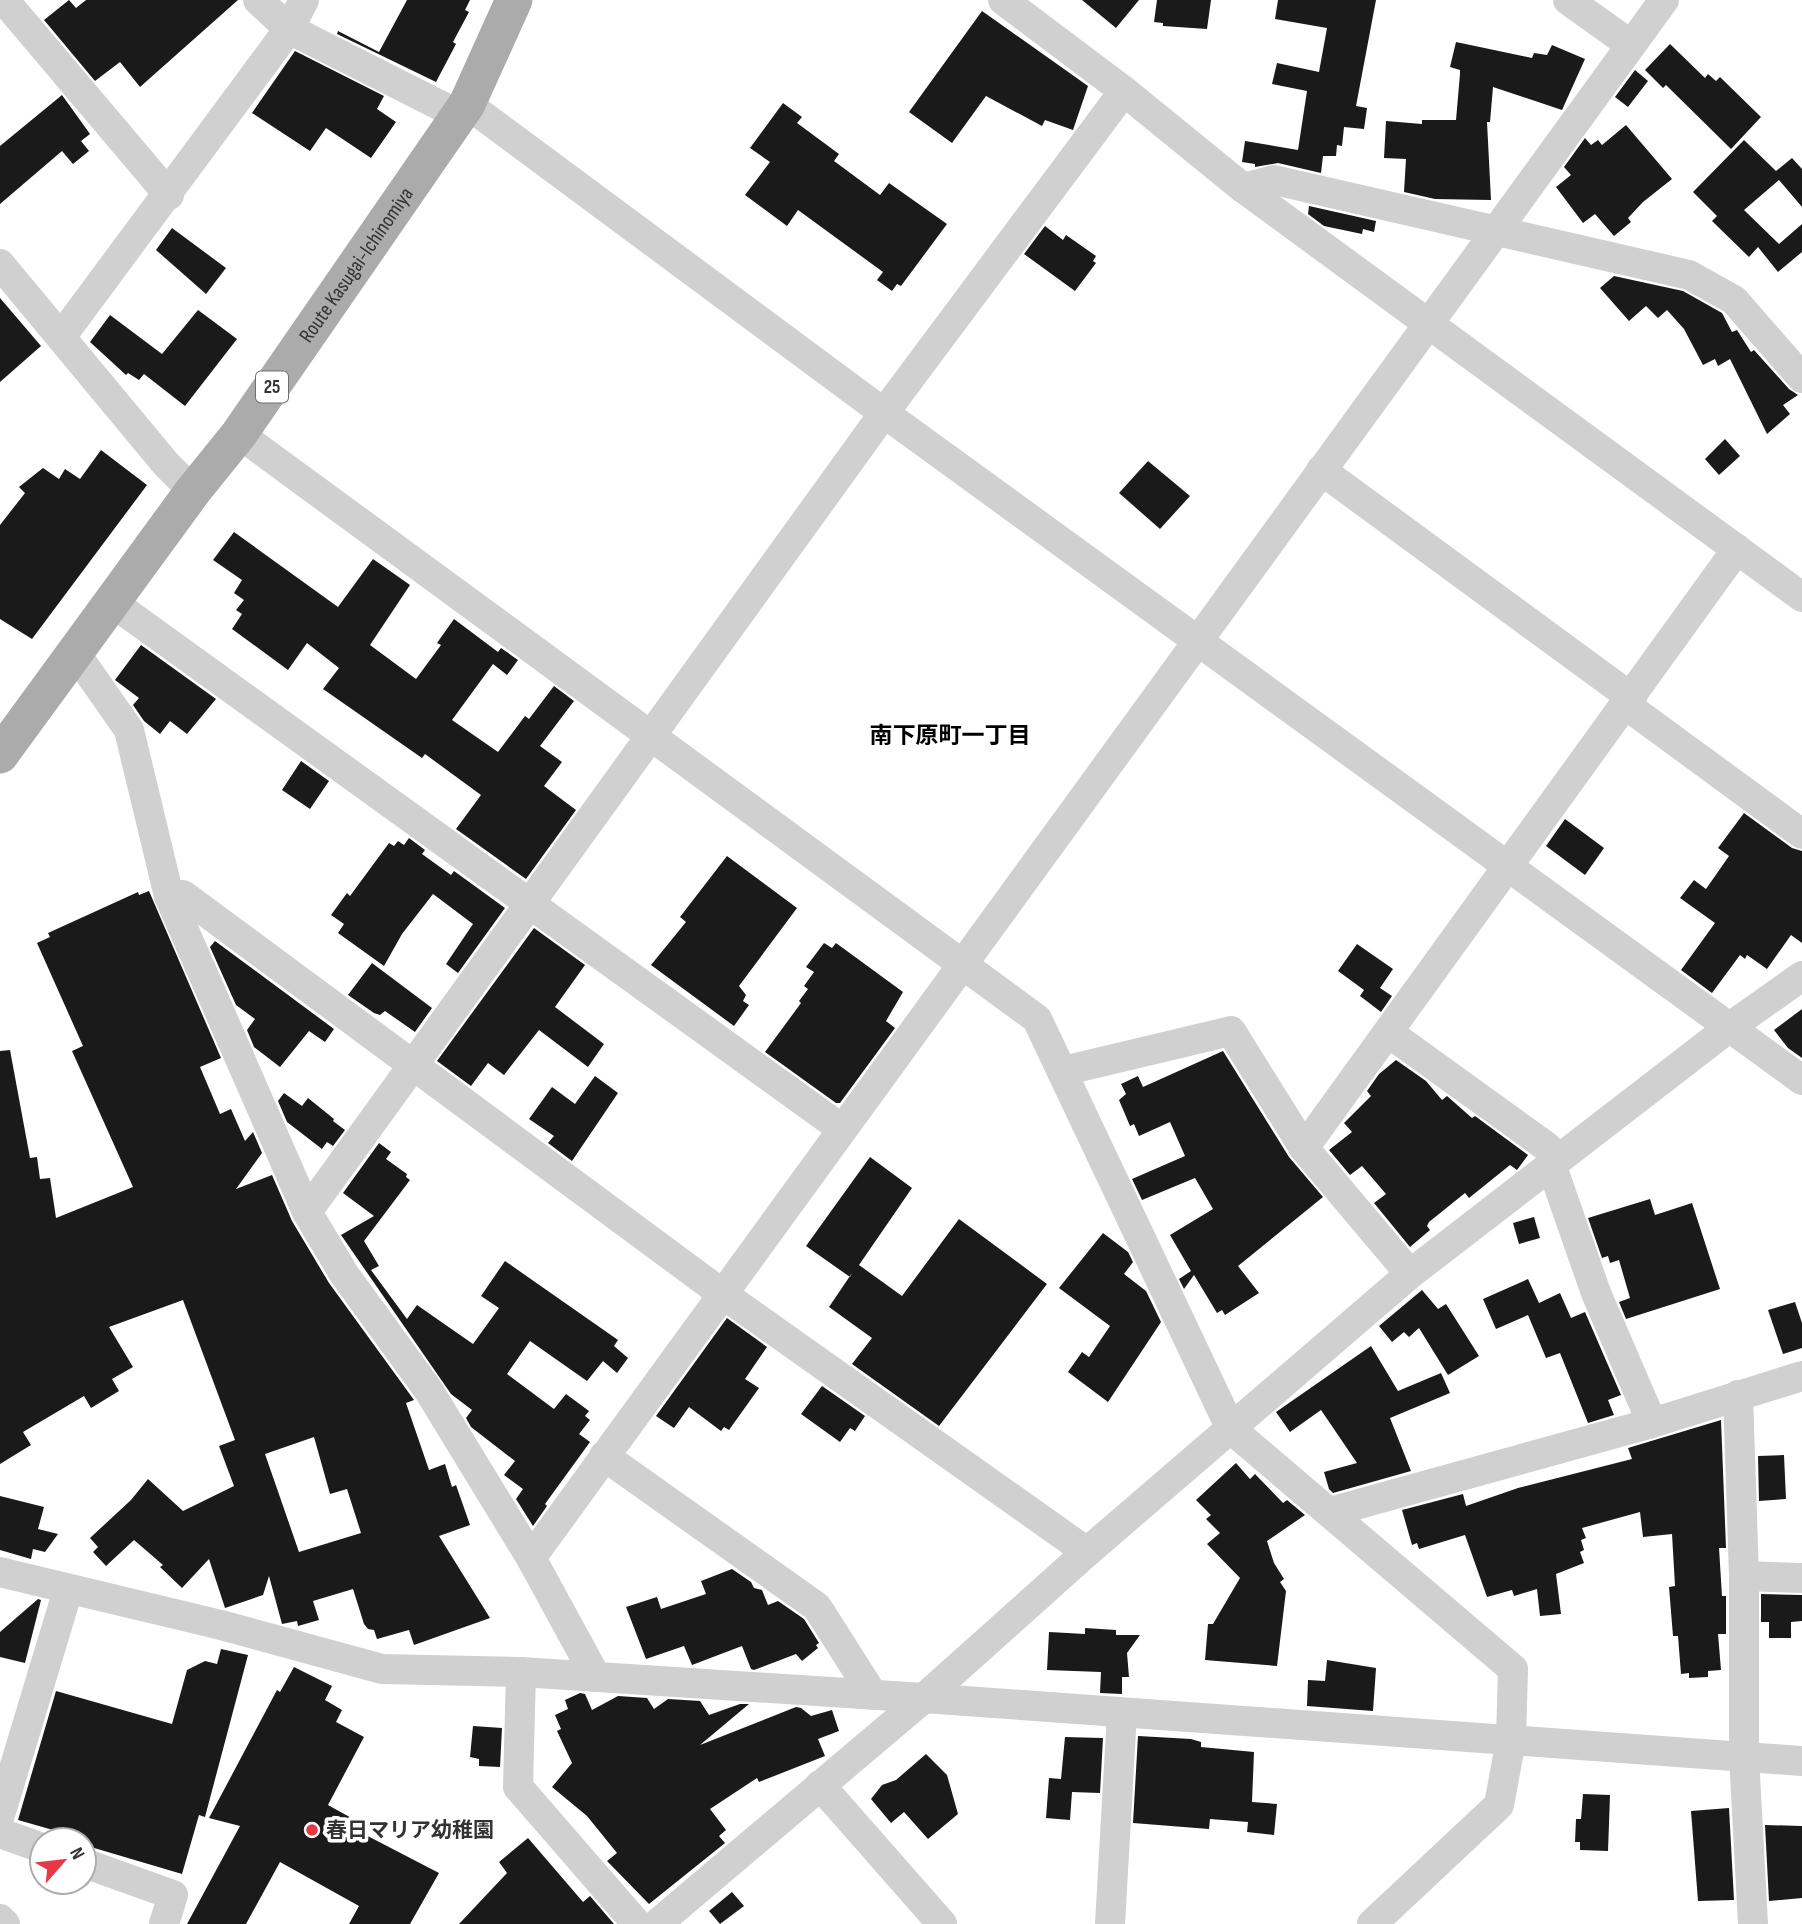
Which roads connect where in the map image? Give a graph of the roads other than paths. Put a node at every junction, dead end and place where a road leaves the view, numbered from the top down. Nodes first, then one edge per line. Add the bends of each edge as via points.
1 (5, 0) edge
2 (258, 0) edge
3 (304, 0) edge
4 (513, 0) edge
5 (1003, 0) edge
6 (1568, 0) edge
7 (1664, 0) edge
8 (289, 29) junction
9 (1631, 45) junction
10 (1124, 91) junction
11 (463, 110) junction
12 (1243, 188) junction
13 (169, 194) junction
14 (1497, 231) junction
15 (0, 264) edge
16 (1427, 322) junction
17 (61, 337) junction
18 (1802, 378) edge
19 (884, 413) junction
20 (239, 435) junction
21 (1321, 470) junction
22 (193, 491) junction
23 (1737, 550) junction
24 (1802, 597) edge
25 (113, 603) junction
26 (1196, 640) junction
27 (76, 654) junction
28 (1629, 702) junction
29 (650, 737) junction
30 (0, 755) edge
31 (1802, 834) edge
32 (1508, 868) junction
33 (169, 896) junction
34 (531, 904) junction
35 (963, 964) junction
36 (1802, 976) edge
37 (1730, 1027) junction
38 (1389, 1033) junction
39 (413, 1064) junction
40 (1063, 1071) junction
41 (1802, 1080) edge
42 (842, 1129) junction
43 (1304, 1148) junction
44 (1554, 1162) junction
45 (307, 1212) junction
46 (1410, 1274) junction
47 (724, 1295) junction
48 (1802, 1376) edge
49 (1738, 1395) junction
50 (1652, 1423) junction
51 (1231, 1429) junction
52 (604, 1456) junction
53 (1330, 1512) junction
54 (1087, 1552) junction
55 (531, 1558) junction
56 (0, 1572) edge
57 (1744, 1576) junction
58 (1802, 1578) edge
59 (68, 1590) junction
60 (521, 1672) junction
61 (596, 1677) junction
62 (873, 1695) junction
63 (924, 1698) junction
64 (1122, 1713) junction
65 (1511, 1740) junction
66 (1744, 1756) junction
67 (1802, 1761) edge
68 (820, 1785) junction
69 (0, 1815) edge
70 (0, 1833) edge
71 (28, 1843) edge
72 (98, 1868) edge
73 (0, 1919) edge
74 (1385, 1920) edge
75 (5, 1924) edge
76 (164, 1924) edge
77 (653, 1924) edge
78 (942, 1924) edge
79 (1110, 1924) edge
80 (1753, 1924) edge

1 - 13 street
2 - 8 street
3 - 8 street
4 - 11 main road, Route Kasugai-Ichinomiya / 25
5 - 10 street
6 - 9 street
7 - 9 street
8 - 11 street
8 - 13 street
9 - 14 street
10 - 12 street
10 - 19 street
11 - 19 street
11 - 20 main road, Route Kasugai-Ichinomiya / 25
12 - 14 street via 1274,180
12 - 16 street
13 - 17 street
14 - 16 street
14 - 18 street via 1689,275 1734,300
15 - 17 street
16 - 21 street
16 - 23 street
17 - 22 street
19 - 26 street
19 - 29 street
20 - 22 main road, Route Kasugai-Ichinomiya / 25
20 - 29 street
21 - 26 street
21 - 28 street
22 - 25 main road, Route Kasugai-Ichinomiya / 25
23 - 24 street
23 - 28 street
25 - 27 main road, Route Kasugai-Ichinomiya / 25
25 - 34 street
26 - 32 street
26 - 35 street
27 - 30 main road, Route Kasugai-Ichinomiya / 25
27 - 33 street via 129,730
28 - 31 street
28 - 32 street
29 - 34 street
29 - 35 street
32 - 37 street
32 - 38 street
33 - 39 street via 183,895
33 - 45 street
34 - 39 street
34 - 42 street
35 - 40 street via 1037,1019
35 - 42 street
36 - 37 street
37 - 41 street
37 - 44 street
38 - 43 street
38 - 44 street via 1547,1147
39 - 45 street
39 - 47 street
40 - 43 street via 1231,1031
40 - 51 street
42 - 47 street
43 - 46 street
44 - 46 street
44 - 50 street via 1596,1293
45 - 55 street via 344,1274 429,1391
46 - 51 street
47 - 52 street
47 - 54 street
48 - 49 street
49 - 50 street
49 - 57 street
50 - 53 street
51 - 53 street
51 - 54 street
52 - 55 street
52 - 62 street via 817,1607
53 - 65 street via 1513,1669
54 - 63 street
55 - 61 street
56 - 59 street
57 - 58 street
57 - 66 street
59 - 60 street via 382,1669
59 - 69 street
60 - 61 street
60 - 77 street via 518,1787
61 - 62 street
62 - 63 street
63 - 64 street
63 - 68 street
64 - 65 street
64 - 79 street
65 - 66 street
65 - 74 street via 1499,1805
66 - 67 street
66 - 80 street
68 - 77 street
68 - 78 street
70 - 71 street
72 - 76 street via 173,1895
73 - 75 street

